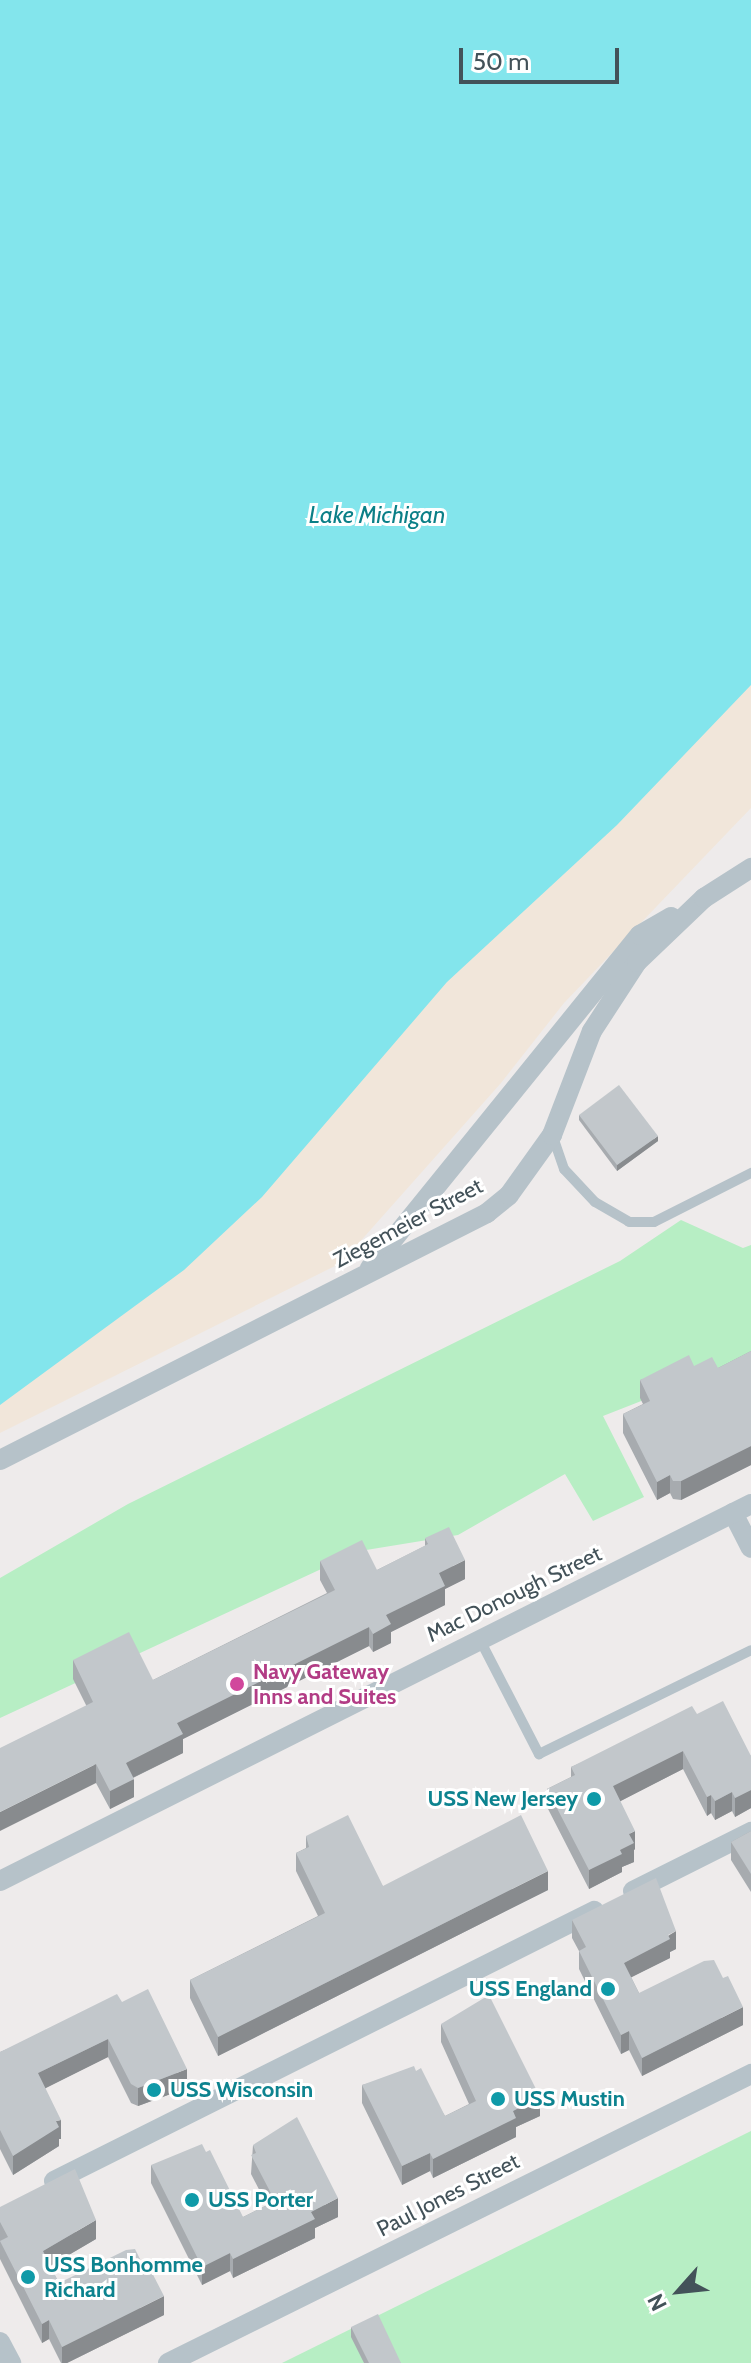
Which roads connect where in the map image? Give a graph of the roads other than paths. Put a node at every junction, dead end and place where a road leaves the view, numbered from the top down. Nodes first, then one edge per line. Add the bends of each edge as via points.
1 (751, 868) edge
2 (704, 898) junction
3 (552, 1135) junction
4 (751, 1173) edge
5 (365, 1274) junction
6 (0, 1460) edge
7 (742, 1509) edge
8 (751, 1548) edge
9 (479, 1637) junction
10 (751, 1650) edge
11 (751, 1832) edge
12 (0, 1881) edge
13 (751, 2074) edge
14 (31, 2192) edge
15 (0, 2342) edge
16 (11, 2363) edge
17 (168, 2363) edge

1 - 2 street, Ziegemeier Street
2 - 3 street, Ziegemeier Street via 637,962 608,1003 571,1078
2 - 5 street via 640,935
3 - 4 lane via 564,1169 595,1202 629,1222 654,1222
3 - 5 street, Ziegemeier Street via 534,1168 487,1213
5 - 6 street, Ziegemeier Street
7 - 8 street
7 - 9 street, Mac Donough Street
9 - 10 lane via 539,1754
9 - 12 street, Mac Donough Street
11 - 14 street
13 - 17 street, Paul Jones Street
15 - 16 street

